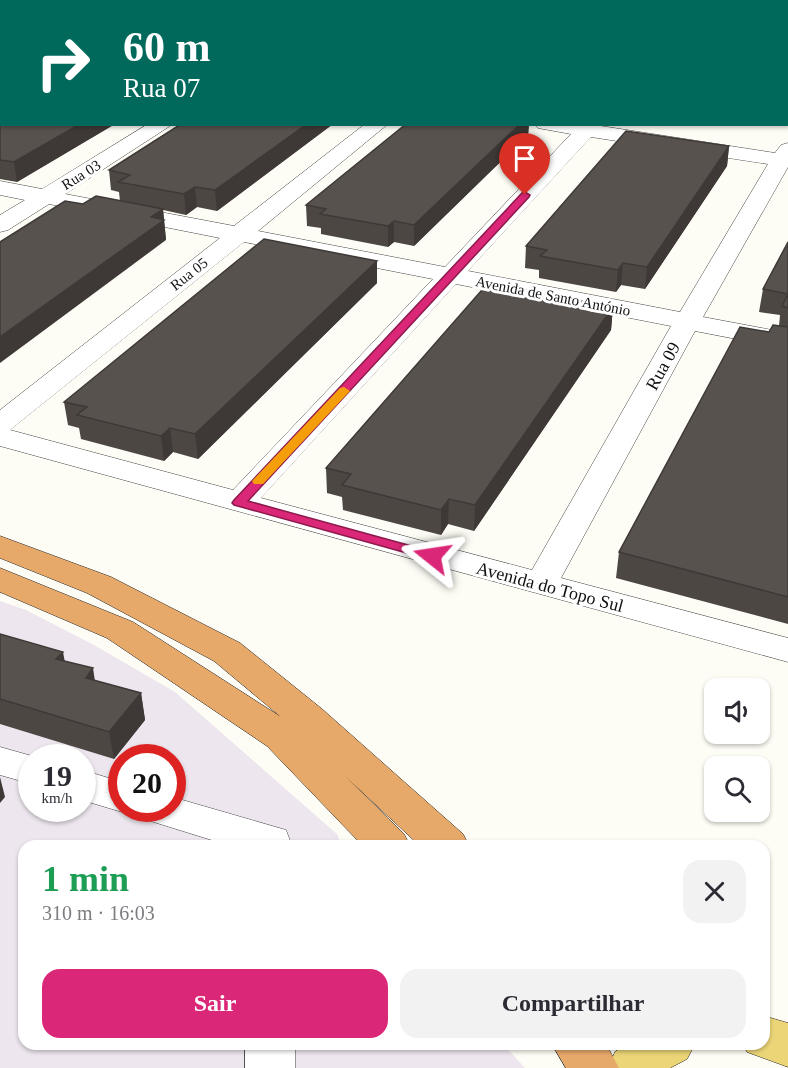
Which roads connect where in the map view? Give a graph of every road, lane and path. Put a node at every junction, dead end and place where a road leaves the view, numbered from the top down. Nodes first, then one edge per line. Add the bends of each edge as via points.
1 (160, 126) edge
2 (375, 126) edge
3 (556, 126) edge
4 (585, 131) junction
5 (786, 157) edge
6 (0, 188) edge
7 (45, 197) junction
8 (0, 225) edge
9 (239, 234) junction
10 (452, 276) junction
11 (687, 322) junction
12 (788, 341) edge
13 (0, 424) edge
14 (0, 438) edge
15 (239, 503) junction
16 (0, 546) edge
17 (0, 558) edge
18 (0, 579) edge
19 (540, 585) junction
20 (788, 650) edge
21 (308, 719) junction
22 (0, 760) edge
23 (18, 766) edge
24 (186, 816) edge
25 (264, 840) edge
26 (383, 840) edge
27 (441, 840) edge
28 (770, 1039) edge
29 (788, 1045) edge
30 (270, 1050) edge
31 (581, 1050) edge
32 (656, 1050) edge
33 (270, 1068) edge
34 (594, 1068) edge
35 (633, 1068) edge

1 - 7 street, Rua 03
2 - 9 street, Rua 05
3 - 4 street
4 - 5 street
4 - 10 street
5 - 11 street, Rua 09
6 - 7 street, Avenida de Santo António
7 - 8 street, Rua 03
7 - 9 street, Avenida de Santo António
9 - 10 street, Avenida de Santo António
9 - 13 street, Rua 05
10 - 11 street, Avenida de Santo António
10 - 15 street
11 - 12 street, Avenida de Santo António
11 - 19 street, Rua 09
14 - 15 street, Avenida do Topo Sul
15 - 19 street, Avenida do Topo Sul
16 - 21 highway via 99,585 227,652
17 - 21 highway via 83,589 201,652
18 - 26 highway via 120,630 281,736
19 - 20 street, Avenida do Topo Sul
21 - 27 highway
22 - 23 street
24 - 25 street
28 - 29 main road
30 - 33 street
31 - 34 highway
32 - 35 main road

